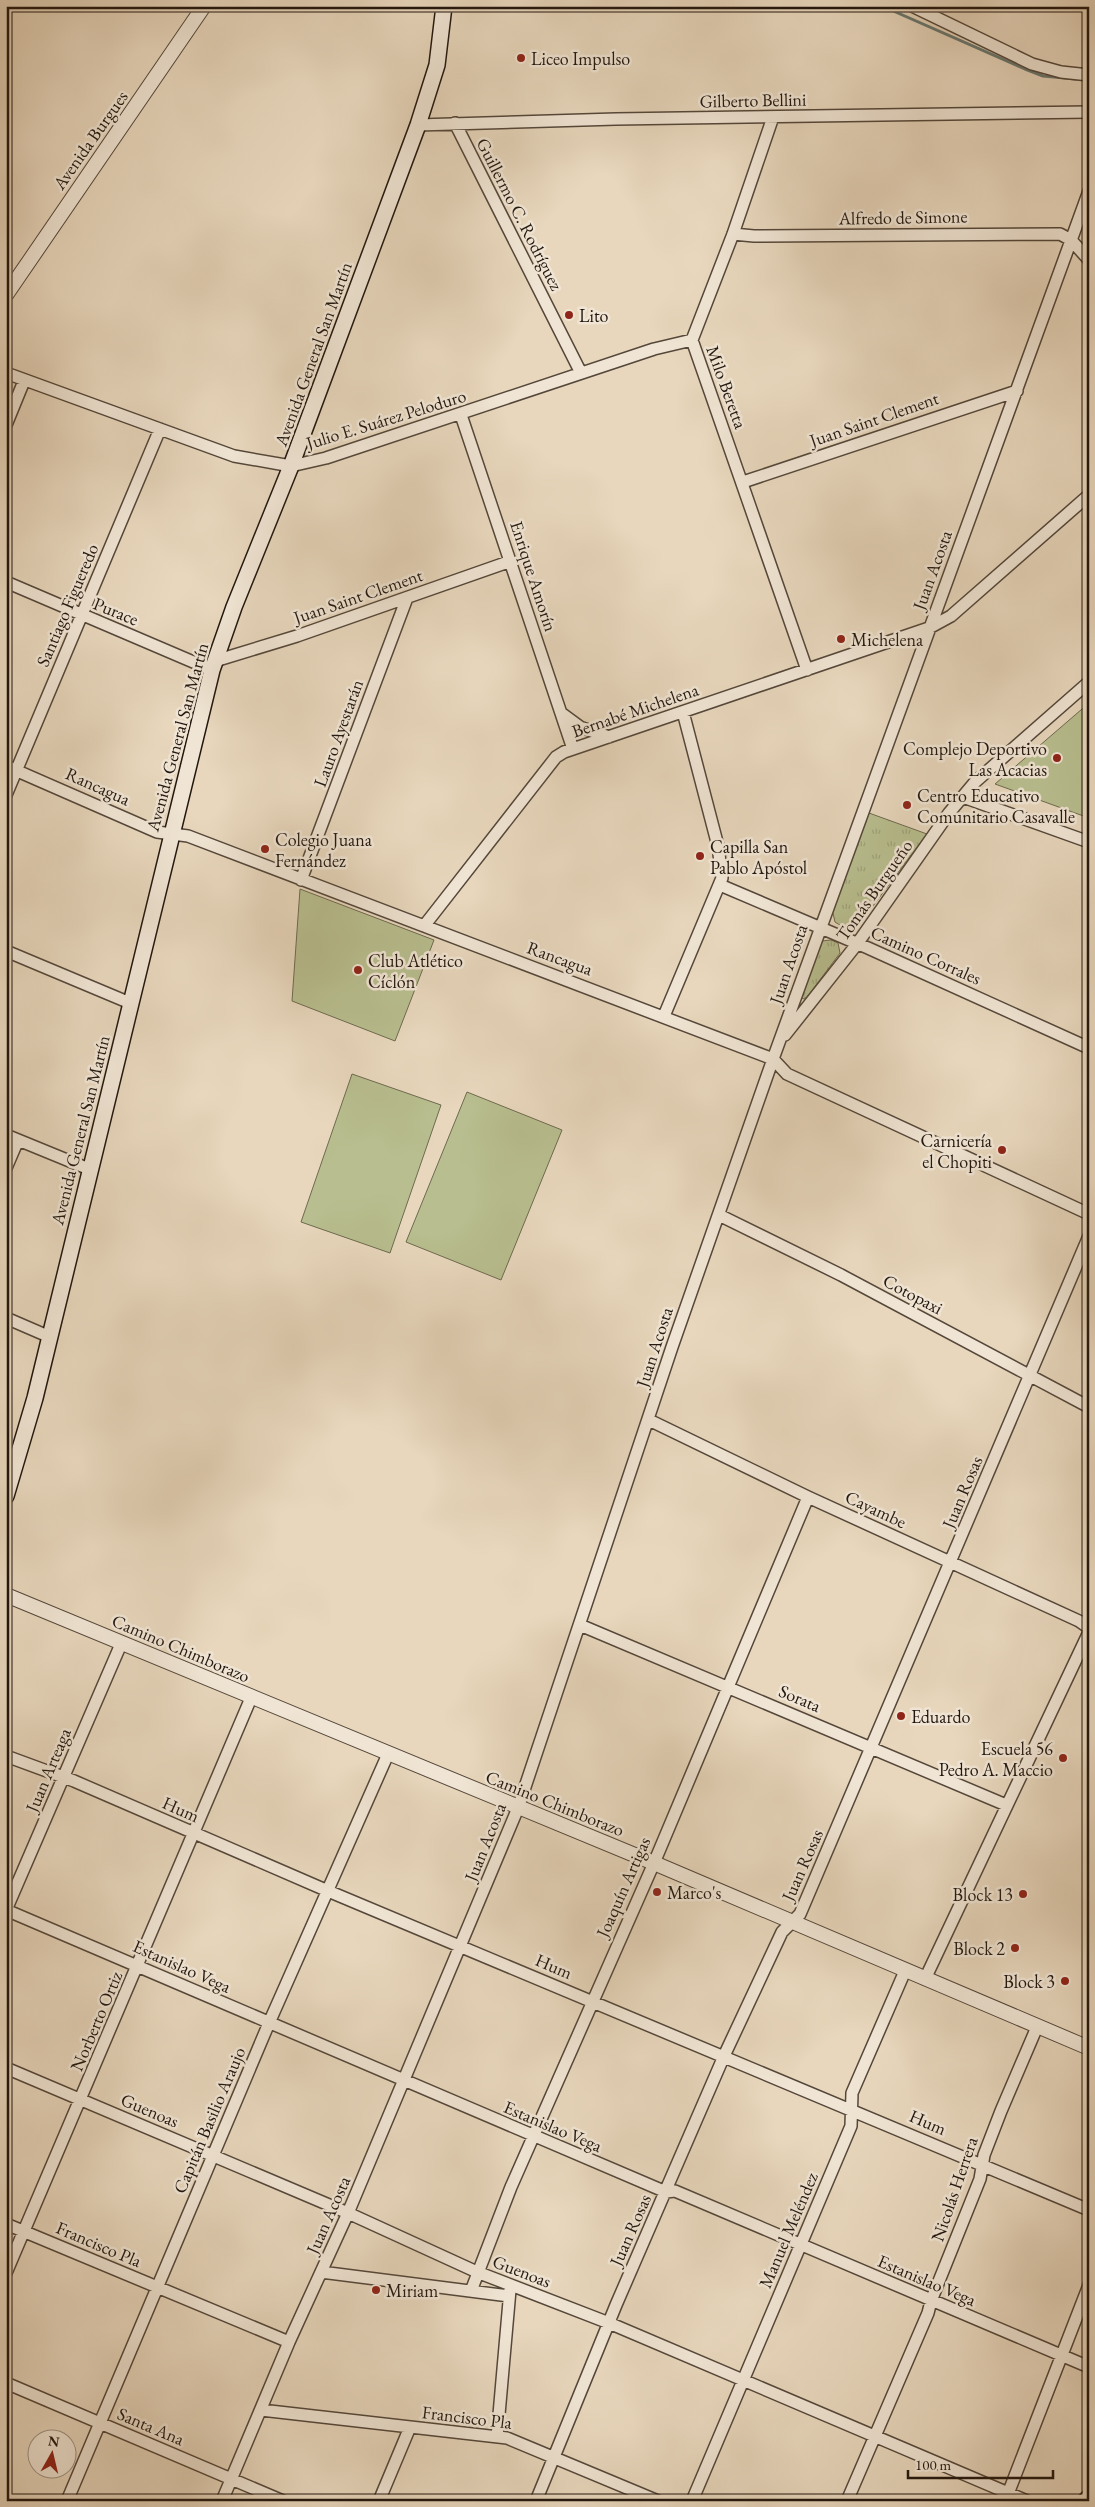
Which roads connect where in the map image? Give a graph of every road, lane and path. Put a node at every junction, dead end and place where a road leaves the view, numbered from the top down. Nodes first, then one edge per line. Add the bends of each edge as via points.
1 (204, 6) edge
2 (444, 6) edge
3 (912, 6) edge
4 (1089, 75) edge
5 (1089, 112) edge
6 (773, 117) junction
7 (455, 124) junction
8 (418, 125) junction
9 (1089, 192) edge
10 (733, 234) junction
11 (1072, 240) junction
12 (1089, 260) edge
13 (6, 295) edge
14 (692, 340) junction
15 (6, 373) edge
16 (581, 373) junction
17 (24, 381) junction
18 (1017, 391) junction
19 (461, 415) junction
20 (6, 425) edge
21 (160, 429) junction
22 (291, 466) junction
23 (743, 482) junction
24 (1089, 495) edge
25 (511, 561) junction
26 (6, 582) edge
27 (407, 598) junction
28 (82, 616) junction
29 (929, 628) junction
30 (214, 666) junction
31 (807, 670) junction
32 (1089, 682) edge
33 (683, 712) junction
34 (562, 713) junction
35 (609, 737) junction
36 (573, 749) junction
37 (12, 768) edge
38 (6, 795) edge
39 (963, 797) junction
40 (172, 834) junction
41 (1089, 842) edge
42 (301, 880) junction
43 (720, 885) junction
44 (424, 926) junction
45 (819, 928) junction
46 (857, 944) junction
47 (6, 951) edge
48 (130, 1004) junction
49 (664, 1016) junction
50 (780, 1041) junction
51 (1089, 1048) edge
52 (773, 1059) junction
53 (6, 1135) edge
54 (18, 1140) junction
55 (6, 1168) edge
56 (89, 1169) junction
57 (1089, 1214) edge
58 (719, 1215) junction
59 (1089, 1236) edge
60 (6, 1318) edge
61 (50, 1337) junction
62 (1030, 1375) junction
63 (1089, 1407) edge
64 (649, 1420) junction
65 (6, 1496) edge
66 (808, 1497) junction
67 (950, 1563) junction
68 (6, 1595) edge
69 (580, 1625) junction
70 (1089, 1628) edge
71 (1089, 1632) edge
72 (121, 1644) junction
73 (729, 1688) junction
74 (251, 1698) junction
75 (872, 1747) junction
76 (388, 1754) junction
77 (6, 1756) edge
78 (64, 1778) junction
79 (1006, 1805) junction
80 (518, 1808) junction
81 (193, 1833) junction
82 (654, 1863) junction
83 (328, 1891) junction
84 (6, 1910) edge
85 (793, 1922) junction
86 (462, 1946) junction
87 (138, 1966) junction
88 (905, 1971) junction
89 (925, 1979) junction
90 (592, 2001) junction
91 (269, 2023) junction
92 (1037, 2027) junction
93 (1089, 2048) edge
94 (724, 2056) junction
95 (6, 2068) edge
96 (404, 2081) junction
97 (81, 2100) junction
98 (852, 2109) junction
99 (533, 2136) junction
100 (214, 2156) junction
101 (982, 2164) junction
102 (666, 2192) junction
103 (1089, 2210) edge
104 (348, 2213) junction
105 (6, 2224) edge
106 (24, 2232) junction
107 (801, 2244) junction
108 (321, 2272) junction
109 (477, 2272) junction
110 (6, 2273) edge
111 (1089, 2285) edge
112 (157, 2287) junction
113 (471, 2291) junction
114 (510, 2291) junction
115 (931, 2301) junction
116 (609, 2323) junction
117 (289, 2342) junction
118 (1062, 2357) junction
119 (1089, 2367) edge
120 (743, 2380) junction
121 (6, 2383) edge
122 (261, 2410) junction
123 (100, 2423) junction
124 (410, 2427) junction
125 (875, 2435) junction
126 (497, 2437) junction
127 (554, 2456) junction
128 (232, 2479) junction
129 (1007, 2497) edge
130 (1089, 2497) edge
131 (67, 2501) edge
132 (222, 2501) edge
133 (283, 2501) edge
134 (379, 2501) edge
135 (536, 2501) edge
136 (658, 2501) edge
137 (692, 2501) edge
138 (847, 2501) edge
139 (1027, 2501) edge
140 (1085, 2501) edge

1 - 13 street, Avenida Burgues
2 - 8 main road, Avenida General San Martín via 437,65
3 - 4 street via 1032,64 1060,72
5 - 6 street, Gilberto Bellini
6 - 7 street, Gilberto Bellini
6 - 10 street, Milo Beretta
7 - 8 street, Gilberto Bellini
7 - 16 street, Guillermo C. Rodríguez
8 - 22 main road, Avenida General San Martín
9 - 11 street, Juan Acosta
10 - 11 street, Alfredo de Simone via 1048,233
10 - 14 street, Milo Beretta
11 - 12 street
11 - 18 street, Juan Acosta
14 - 16 street, Julio E. Suárez Peloduro
14 - 23 street, Milo Beretta
15 - 17 street, Julio E. Suárez Peloduro
16 - 19 street, Julio E. Suárez Peloduro
17 - 20 street
17 - 21 street, Julio E. Suárez Peloduro
18 - 23 street, Juan Saint Clement
18 - 29 street, Juan Acosta
19 - 22 street, Julio E. Suárez Peloduro
19 - 25 street, Enrique Amorín
21 - 22 street, Julio E. Suárez Peloduro via 234,456
21 - 28 street, Santiago Figueredo
22 - 30 main road, Avenida General San Martín via 234,607
23 - 31 street, Milo Beretta
24 - 29 street, Bernabé Michelena via 951,616
25 - 27 street, Juan Saint Clement
25 - 34 street, Enrique Amorín
26 - 28 street, Purace
27 - 30 street, Juan Saint Clement
27 - 42 street, Lauro Ayestarán
28 - 30 street, Purace
28 - 37 street, Santiago Figueredo
29 - 31 street, Bernabé Michelena
29 - 45 street, Juan Acosta
30 - 40 main road, Avenida General San Martín
31 - 33 street, Bernabé Michelena
32 - 39 street, Tomás Burgueño
33 - 35 street, Bernabé Michelena
33 - 43 street via 718,846 722,870
34 - 35 street via 580,727
34 - 36 street, Enrique Amorín
35 - 36 street, Bernabé Michelena
36 - 44 street, Bernabé Michelena via 551,762
37 - 38 street, Santiago Figueredo
37 - 40 street, Rancagua via 157,832
39 - 41 street
39 - 46 street, Tomás Burgueño
40 - 42 street, Rancagua via 188,836
40 - 48 main road, Avenida General San Martín
42 - 44 street, Rancagua
43 - 45 street, Camino Corrales
43 - 49 street
44 - 49 street, Rancagua
45 - 46 street, Camino Corrales
45 - 50 street, Juan Acosta
46 - 50 street, Tomás Burgueño
46 - 51 street, Camino Corrales
47 - 48 street
48 - 56 main road, Avenida General San Martín
49 - 52 street, Rancagua
50 - 52 street, Juan Acosta
52 - 57 street, Rancagua via 787,1074
52 - 58 street, Juan Acosta
53 - 54 street
54 - 55 street
54 - 56 street
56 - 61 main road, Avenida General San Martín
58 - 62 street, Cotopaxi via 842,1275
58 - 64 street, Juan Acosta
59 - 62 street, Juan Rosas
60 - 61 street
61 - 65 main road, Avenida General San Martín
62 - 63 street, Cotopaxi
62 - 67 street, Juan Rosas
64 - 66 street, Cayambe
64 - 69 street, Juan Acosta
66 - 67 street, Cayambe
66 - 73 street, Joaquín Artigas
67 - 70 street, Cayambe
67 - 75 street, Juan Rosas
68 - 72 street, Camino Chimborazo
69 - 73 street, Sorata
69 - 80 street, Juan Acosta
71 - 79 street
72 - 74 street, Camino Chimborazo
72 - 78 street, Juan Arteaga
73 - 75 street, Sorata
73 - 82 street, Joaquín Artigas
74 - 76 street, Camino Chimborazo
74 - 81 street, Norberto Ortiz
75 - 79 street, Sorata
75 - 85 street, Juan Rosas via 800,1914
76 - 80 street, Camino Chimborazo
76 - 83 street, Capitán Basilio Araujo
77 - 78 street, Hum
78 - 81 street, Hum
78 - 84 street, Juan Arteaga
79 - 89 street
80 - 82 street, Camino Chimborazo
80 - 86 street, Juan Acosta
81 - 83 street, Hum
81 - 87 street, Norberto Ortiz
82 - 85 street, Camino Chimborazo
82 - 90 street, Joaquín Artigas
83 - 86 street, Hum
83 - 91 street, Capitán Basilio Araujo
84 - 87 street, Estanislao Vega
85 - 88 street, Camino Chimborazo
85 - 94 street, Juan Rosas via 782,1932
86 - 90 street, Hum
86 - 96 street, Juan Acosta
87 - 91 street, Estanislao Vega
87 - 97 street, Norberto Ortiz
88 - 89 street, Camino Chimborazo
88 - 98 street, Manuel Meléndez via 852,2093
89 - 92 street, Camino Chimborazo
90 - 94 street, Hum
90 - 99 street, Joaquín Artigas
91 - 96 street, Estanislao Vega
91 - 100 street, Capitán Basilio Araujo
92 - 93 street, Camino Chimborazo
92 - 101 street, Nicolás Herrera via 1000,2111
94 - 98 street, Hum
94 - 102 street, Juan Rosas
95 - 97 street, Guenoas
96 - 99 street, Estanislao Vega
96 - 104 street, Juan Acosta
97 - 100 street, Guenoas
97 - 106 street, Norberto Ortiz
98 - 101 street, Hum
98 - 107 street, Manuel Meléndez via 851,2126
99 - 102 street, Estanislao Vega
99 - 109 street, Joaquín Artigas
100 - 104 street, Guenoas
100 - 112 street, Capitán Basilio Araujo
101 - 103 street, Hum
101 - 115 street, Nicolás Herrera via 980,2179
102 - 107 street, Estanislao Vega via 674,2191
102 - 116 street, Juan Rosas
104 - 108 street, Juan Acosta
104 - 109 street, Guenoas
105 - 106 street, Francisco Pla
106 - 110 street, Norberto Ortiz
106 - 112 street, Francisco Pla
107 - 115 street, Estanislao Vega
107 - 120 street, Manuel Meléndez
108 - 113 street
108 - 117 street, Juan Acosta
109 - 113 street, Joaquín Artigas
109 - 114 street, Guenoas
111 - 118 street
112 - 117 street, Francisco Pla
112 - 123 street, Capitán Basilio Araujo
113 - 114 street
114 - 116 street, Guenoas
114 - 126 street
115 - 118 street, Estanislao Vega
115 - 125 street, Nicolás Herrera
116 - 120 street, Guenoas
116 - 127 street, Juan Rosas
117 - 122 street, Juan Acosta
118 - 119 street, Estanislao Vega
118 - 129 street
120 - 125 street, Guenoas
120 - 137 street, Manuel Meléndez
121 - 123 street, Santa Ana
122 - 124 street, Francisco Pla
122 - 128 street, Juan Acosta
123 - 128 street, Santa Ana
123 - 131 street, Capitán Basilio Araujo
124 - 126 street, Francisco Pla
124 - 134 street
125 - 129 street, Guenoas
125 - 138 street, Nicolás Herrera
126 - 127 street, Francisco Pla via 516,2440
127 - 135 street, Juan Rosas
127 - 136 street, Francisco Pla
128 - 132 street, Juan Acosta
128 - 133 street, Santa Ana
129 - 139 street, Guenoas
130 - 140 main road

